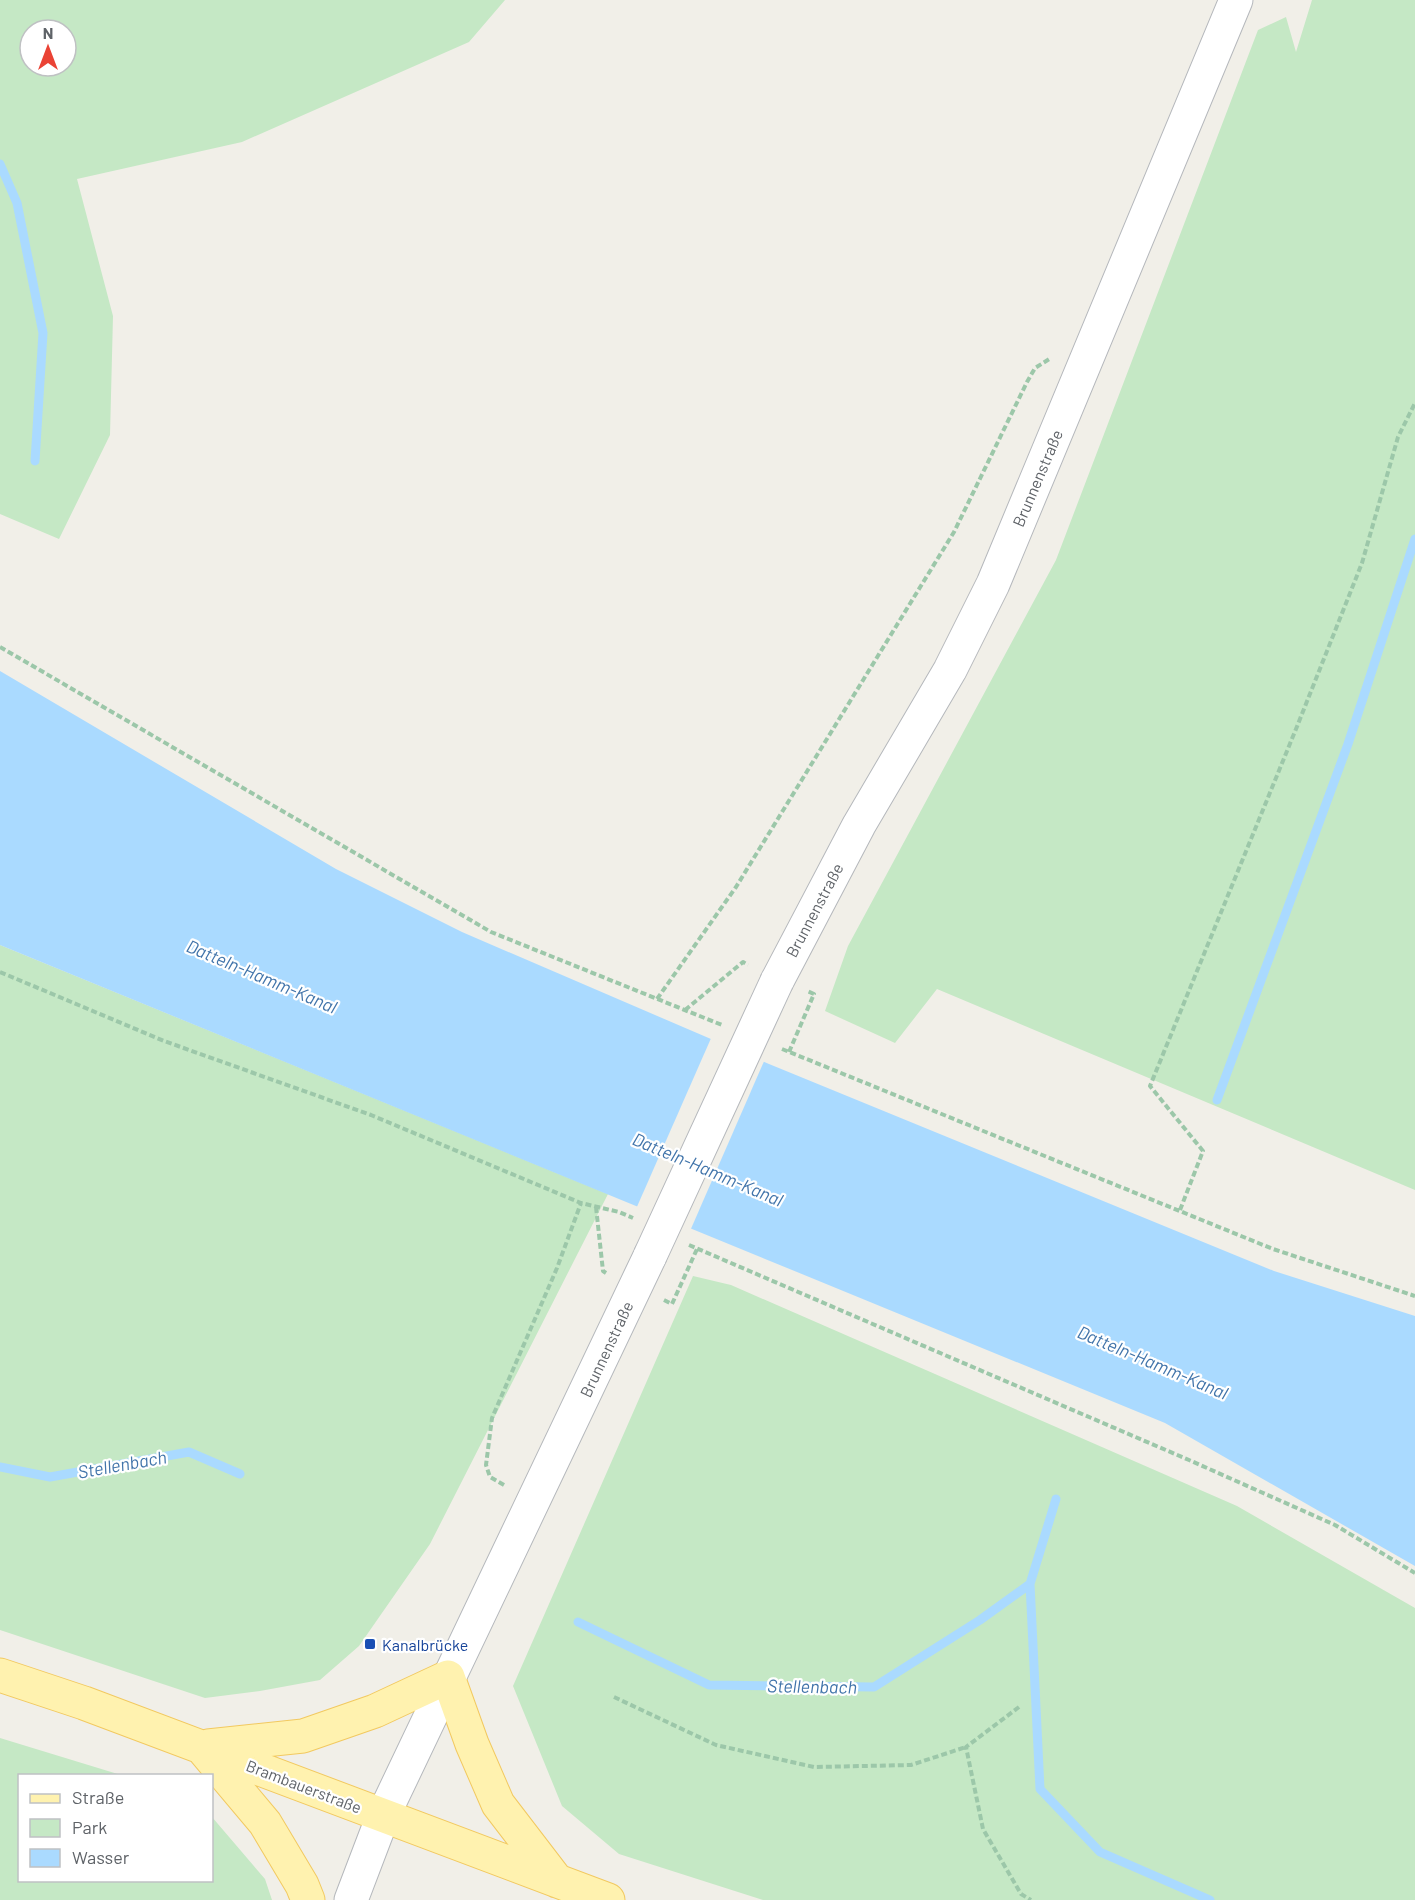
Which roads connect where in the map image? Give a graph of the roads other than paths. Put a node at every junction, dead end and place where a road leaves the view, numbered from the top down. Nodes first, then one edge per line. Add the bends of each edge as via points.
1 (1236, 0) edge
2 (0, 1675) edge
3 (448, 1677) junction
4 (201, 1747) junction
5 (383, 1816) junction
6 (557, 1881) junction
7 (308, 1900) edge
8 (351, 1900) edge
9 (608, 1900) edge

1 - 3 street, Brunnenstraße, bridge via 993,584 950,670 849,844 777,981
2 - 4 main road, Brambauerstraße
3 - 4 main road via 375,1711 303,1736
3 - 5 street, Brunnenstraße
3 - 6 main road via 498,1804
4 - 5 main road, Brambauerstraße
4 - 7 main road via 265,1823
5 - 6 main road, Brambauerstraße
5 - 8 street, Brunnenstraße
6 - 9 main road, Brambauerstraße

